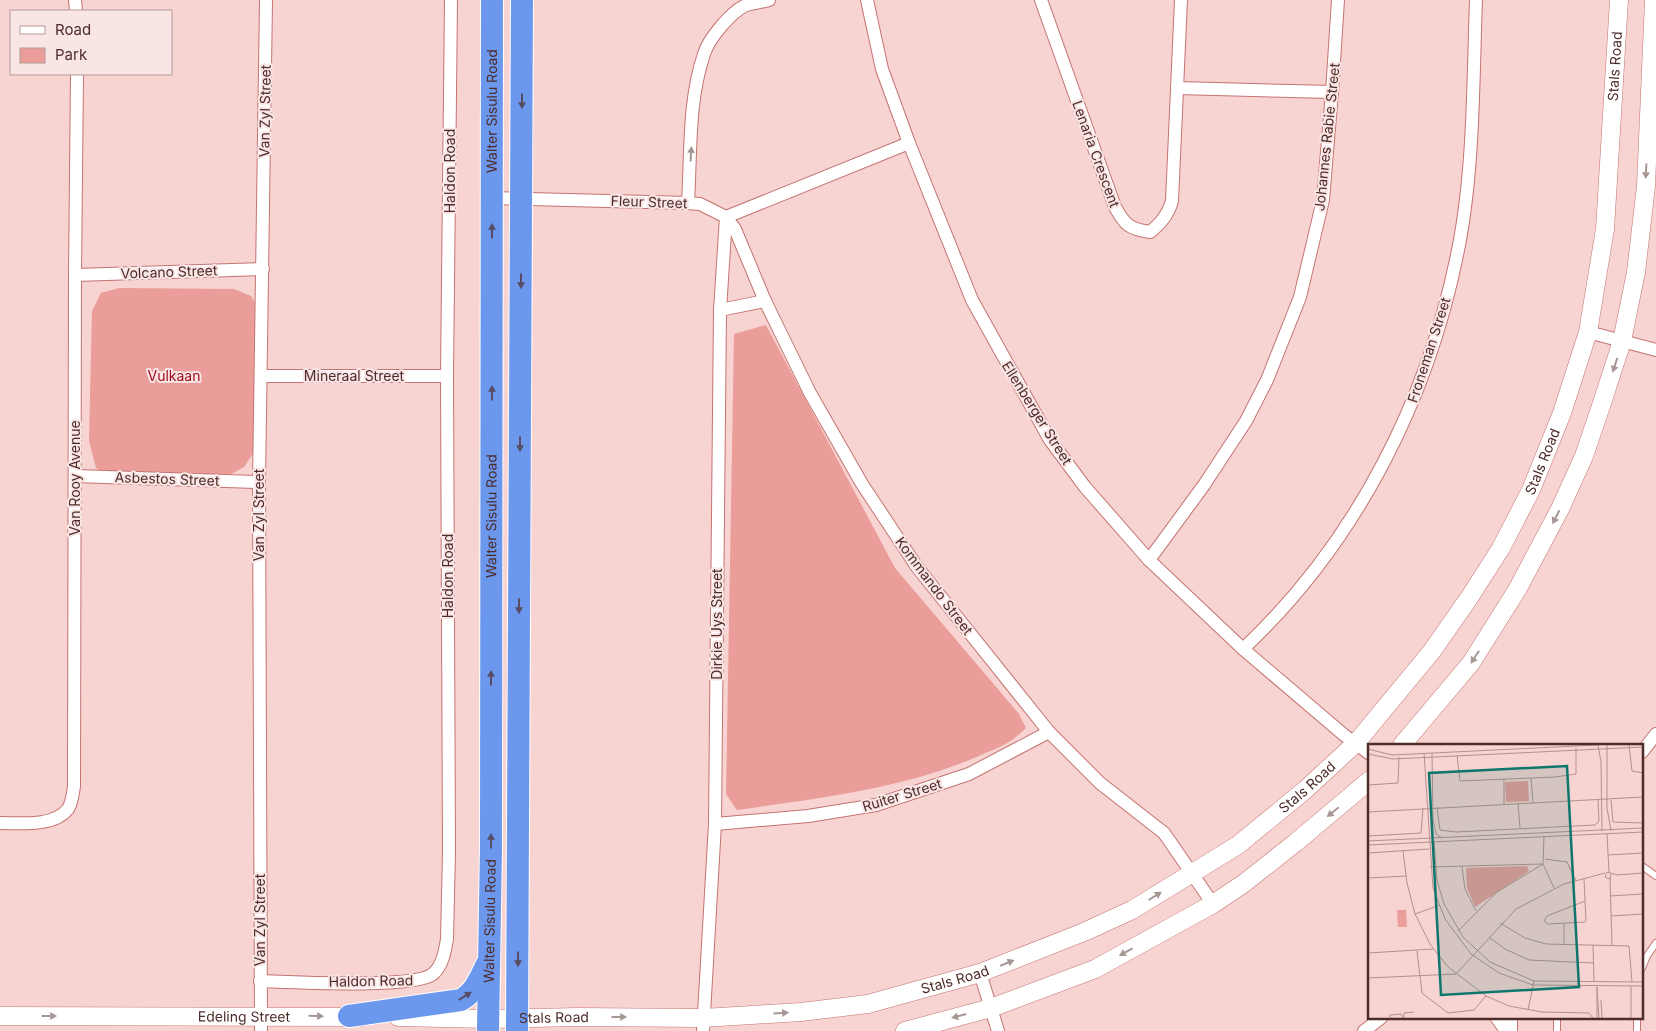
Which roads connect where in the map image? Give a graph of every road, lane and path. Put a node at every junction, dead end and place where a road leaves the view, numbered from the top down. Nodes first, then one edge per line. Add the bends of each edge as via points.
1 (266, 0) edge
2 (451, 0) edge
3 (492, 0) edge
4 (522, 0) edge
5 (769, 0) edge
6 (867, 0) edge
7 (1041, 0) edge
8 (1181, 0) edge
9 (1338, 0) edge
10 (1476, 0) edge
11 (1620, 0) edge
12 (1654, 0) edge
13 (492, 60) junction
14 (522, 61) junction
15 (77, 75) edge
16 (1177, 88) junction
17 (1332, 92) junction
18 (909, 143) junction
19 (492, 198) junction
20 (521, 199) junction
21 (688, 203) junction
22 (726, 217) junction
23 (263, 269) junction
24 (75, 274) junction
25 (765, 301) junction
26 (720, 310) junction
27 (1588, 332) junction
28 (1622, 342) junction
29 (1656, 350) edge
30 (261, 376) junction
31 (447, 376) junction
32 (492, 418) junction
33 (520, 419) junction
34 (75, 476) junction
35 (259, 482) junction
36 (1149, 560) junction
37 (491, 630) junction
38 (519, 630) junction
39 (1243, 649) junction
40 (1049, 732) junction
41 (1656, 734) edge
42 (1403, 744) edge
43 (1363, 749) edge
44 (1644, 749) edge
45 (491, 777) junction
46 (518, 777) junction
47 (1368, 782) edge
48 (0, 823) edge
49 (716, 824) junction
50 (1644, 867) edge
51 (1191, 873) junction
52 (1656, 876) edge
53 (1213, 904) junction
54 (1656, 943) edge
55 (488, 960) junction
56 (1644, 963) edge
57 (980, 973) junction
58 (260, 981) junction
59 (991, 1008) junction
60 (0, 1016) edge
61 (349, 1016) junction
62 (1381, 1018) edge
63 (1497, 1018) edge
64 (1511, 1018) edge
65 (1557, 1018) edge
66 (1637, 1018) edge
67 (261, 1023) edge
68 (703, 1024) edge
69 (488, 1025) edge
70 (518, 1025) edge
71 (905, 1031) edge
72 (998, 1031) edge
73 (1364, 1031) edge
74 (1506, 1031) edge
75 (1511, 1031) edge
76 (1557, 1031) edge
77 (1637, 1031) edge

1 - 23 street, Van Zyl Street
2 - 31 street, Haldon Road
3 - 13 highway, Walter Sisulu Road
4 - 14 highway, Walter Sisulu Road
21 -> 5 street via 694,99 704,52 727,19 745,6
6 - 18 street, Ellenberger Street via 882,69
7 - 16 street, Lenaria Crescent via 1115,207 1124,223 1135,230 1150,232 1169,212
8 - 16 street, Lenaria Crescent
9 - 17 street, Johannes Rabie Street
10 - 39 street, Froneman Street via 1468,170 1459,244 1426,366 1398,434 1342,533 1273,621
11 - 27 street, Stals Road via 1605,229
12 -> 28 street via 1646,186 1636,272
13 - 14 highway
13 - 19 highway, Walter Sisulu Road
14 -> 20 highway, Walter Sisulu Road
15 - 24 street, Van Rooy Avenue
16 - 17 street
17 - 36 street, Johannes Rabie Street via 1323,200 1300,297 1282,347 1246,421
18 - 22 street
18 - 36 street, Ellenberger Street via 972,300 1017,384 1050,440 1085,487
19 - 20 street, Fleur Street
32 -> 19 highway, Walter Sisulu Road
20 - 21 street, Fleur Street
20 -> 33 highway, Walter Sisulu Road
21 - 22 street, Fleur Street via 700,204
22 - 25 street, Kommando Street via 735,229
22 - 26 street, Dirkie Uys Street
23 - 24 street, Volcano Street
23 - 30 street, Van Zyl Street
24 - 34 street, Van Rooy Avenue
25 - 26 street
25 - 40 street, Kommando Street via 810,393 867,492 917,567
26 - 49 street, Dirkie Uys Street
27 - 28 street
27 - 43 street, Stals Road via 1562,413 1531,490 1501,548
28 - 29 street
28 -> 42 street via 1584,456 1538,553 1471,663
30 - 31 street, Mineraal Street
30 - 35 street, Van Zyl Street
31 - 58 street, Haldon Road via 449,852 445,952 437,969 418,980 367,983
32 - 33 highway
32 - 37 highway, Walter Sisulu Road
33 -> 38 highway, Walter Sisulu Road
34 - 35 street, Asbestos Street
34 - 48 street, Van Rooy Avenue via 75,765 72,800 60,816 49,820
35 - 58 street, Van Zyl Street
36 - 39 street, Ellenberger Street
37 - 38 highway
45 -> 37 highway, Walter Sisulu Road
38 - 46 highway, Walter Sisulu Road
39 - 43 street, Ellenberger Street
40 - 49 street, Ruiter Street via 969,774 876,805 808,816
40 - 51 street, Kommando Street via 1100,783 1164,833
41 - 44 street
43 - 51 street, Stals Road via 1305,790 1238,845
45 - 46 highway
55 -> 45 highway, Walter Sisulu Road
46 -> 70 highway, Walter Sisulu Road
47 -> 53 street via 1250,878
49 - 68 street, Dirkie Uys Street
50 - 52 lane
51 - 53 street, Kommando Street
57 -> 51 street, Stals Road via 1132,910
53 -> 59 street via 1095,970
54 - 56 lane
61 -> 55 highway via 460,1000 476,987
55 - 69 highway, Walter Sisulu Road
57 - 59 street
68 -> 57 street, Stals Road via 868,1004
58 - 67 street, Van Zyl Street
59 -> 71 street
59 - 72 street
60 -> 67 street, Edeling Street
67 -> 61 street, Edeling Street
61 - 69 street, Edeling Street
62 - 73 street
63 - 74 street
64 - 75 street
65 - 76 lane
66 - 77 lane
70 -> 68 street, Stals Road
69 - 70 street, Stals Road

